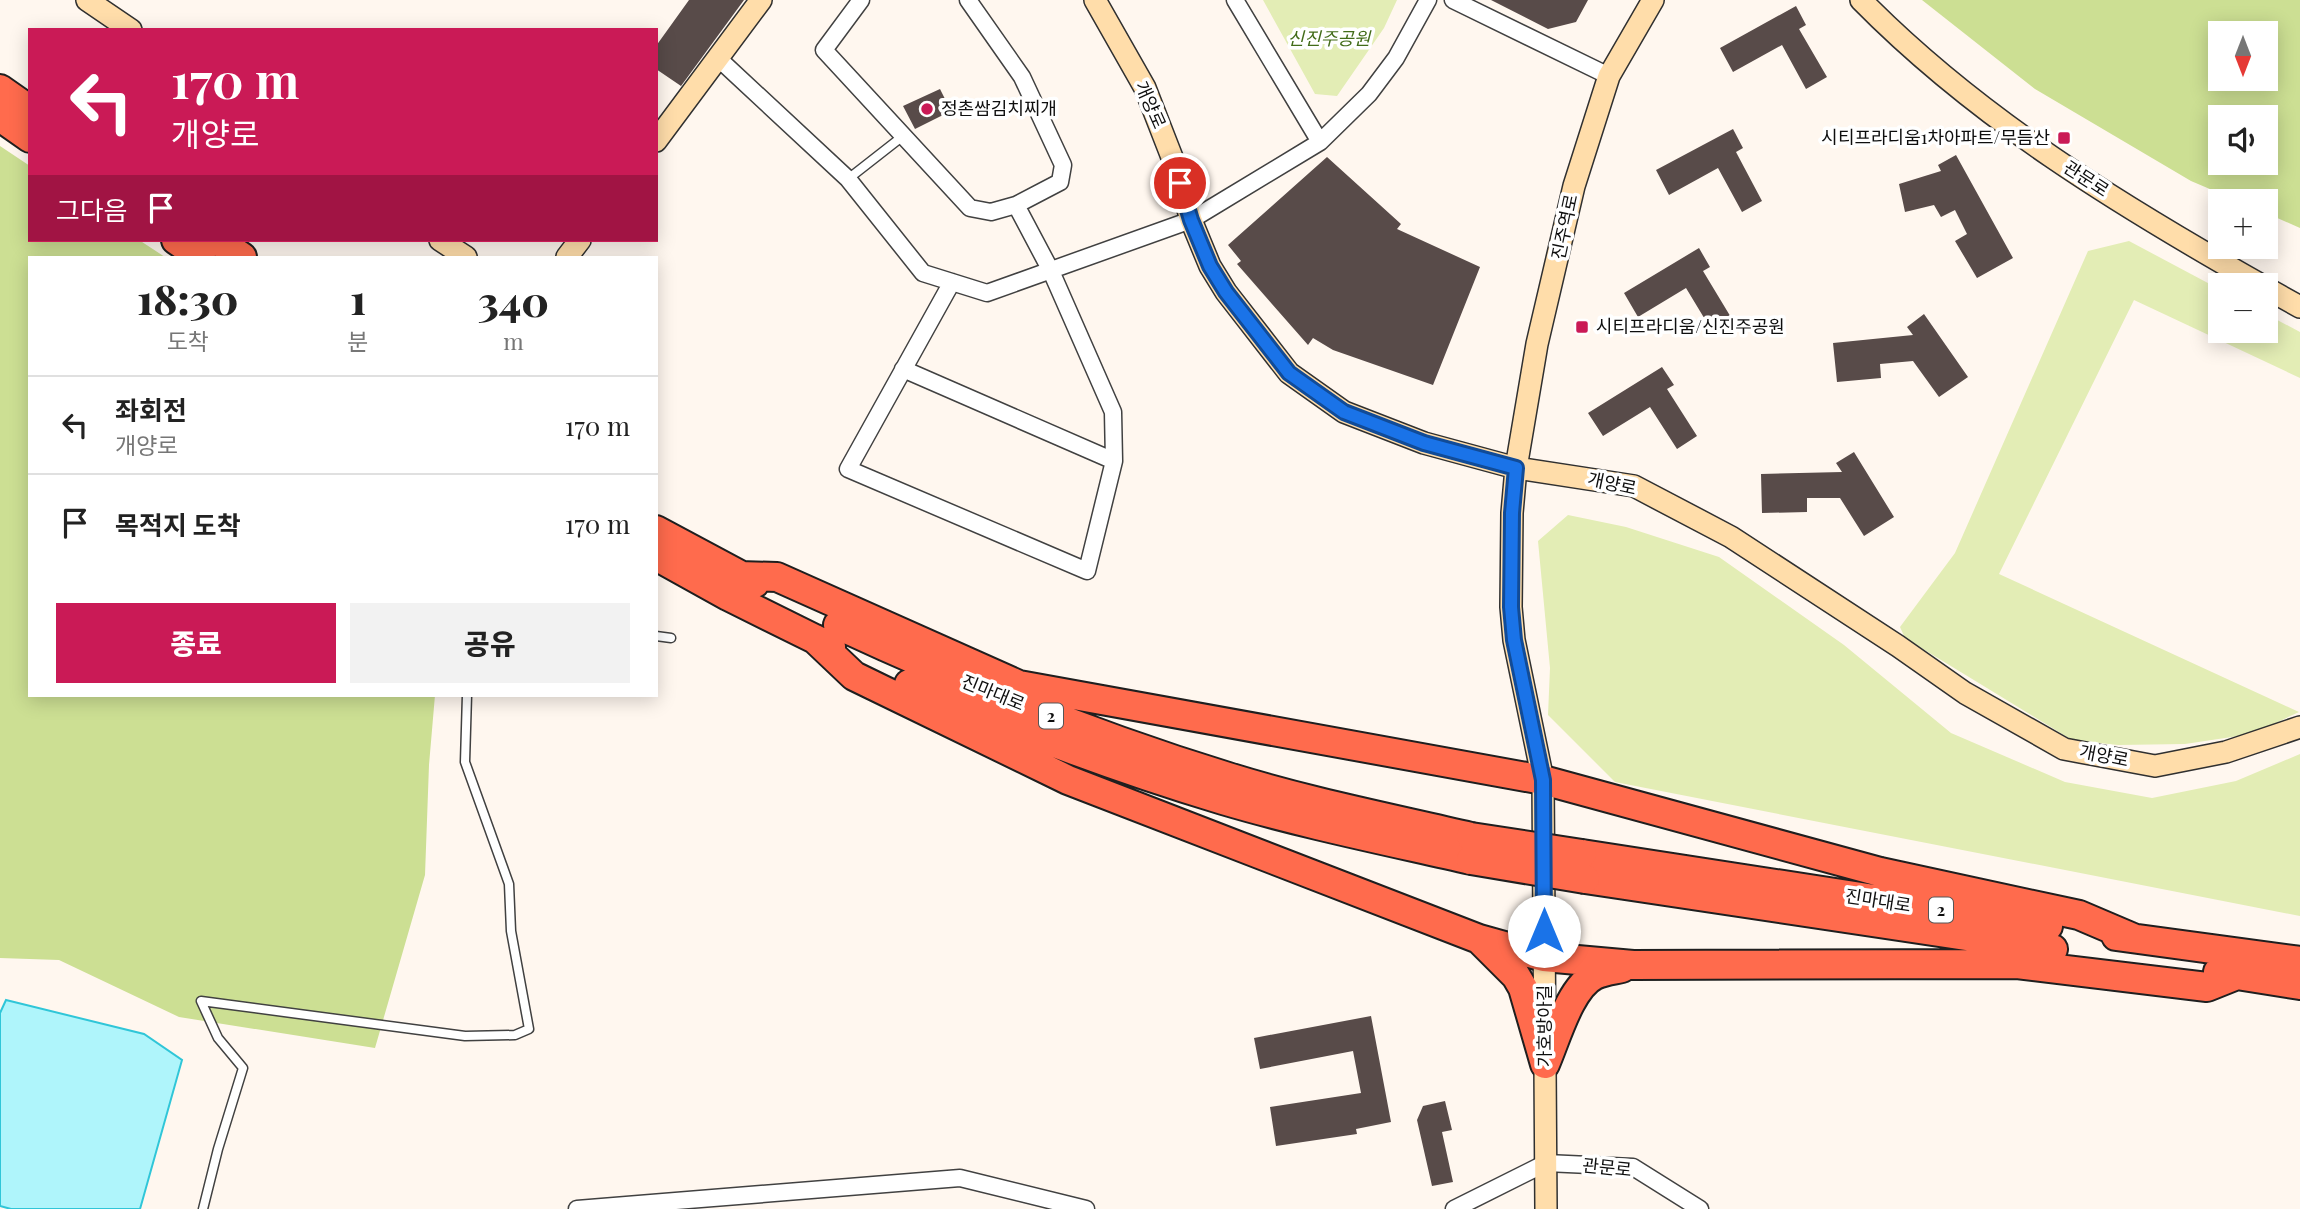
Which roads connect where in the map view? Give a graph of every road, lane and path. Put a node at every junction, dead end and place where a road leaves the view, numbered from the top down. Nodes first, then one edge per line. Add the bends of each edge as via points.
1 (87, 0) edge
2 (761, 0) edge
3 (861, 0) edge
4 (968, 0) edge
5 (1094, 0) edge
6 (1235, 0) edge
7 (1428, 0) edge
8 (1453, 0) edge
9 (1653, 0) edge
10 (1861, 0) edge
11 (128, 28) edge
12 (719, 60) junction
13 (1609, 76) junction
14 (0, 89) edge
15 (28, 109) edge
16 (0, 117) edge
17 (903, 136) junction
18 (28, 137) edge
19 (658, 138) edge
20 (1320, 142) junction
21 (848, 179) junction
22 (1016, 205) junction
23 (1191, 220) junction
24 (179, 242) edge
25 (220, 242) edge
26 (443, 242) edge
27 (578, 242) edge
28 (200, 256) edge
29 (241, 256) edge
30 (464, 256) edge
31 (568, 256) edge
32 (1051, 271) junction
33 (2241, 273) edge
34 (952, 282) junction
35 (2278, 295) edge
36 (2300, 307) edge
37 (903, 369) junction
38 (1114, 461) junction
39 (1516, 468) junction
40 (658, 531) edge
41 (658, 557) edge
42 (739, 576) junction
43 (658, 636) edge
44 (671, 638) dead end
45 (815, 639) junction
46 (467, 697) edge
47 (2300, 727) edge
48 (1543, 780) junction
49 (1471, 848) junction
50 (1584, 867) junction
51 (2133, 938) junction
52 (1479, 939) junction
53 (1545, 957) junction
54 (2300, 961) edge
55 (1633, 965) junction
56 (2238, 975) junction
57 (2300, 985) edge
58 (1545, 1064) junction
59 (1546, 1163) junction
60 (203, 1209) edge
61 (577, 1209) edge
62 (1086, 1209) edge
63 (1454, 1209) edge
64 (1546, 1209) edge
65 (1700, 1209) edge

1 - 11 street
2 - 12 street
3 - 17 street via 824,50
4 - 22 street via 1022,77 1063,165 1060,182
5 - 23 street, 개양로 via 1145,88
6 - 20 street
7 - 20 street via 1396,58 1369,94
8 - 13 street
9 - 13 street, 진주역로
10 - 33 street, 관문로 via 1944,78 1998,121
12 - 19 street
12 - 21 street
13 - 39 street, 진주역로 via 1574,186 1537,344
14 - 15 highway
16 - 18 highway
17 - 21 lane
17 - 22 street via 970,208 991,212
20 - 23 street
21 - 34 street via 923,273
22 - 32 street
23 - 32 street
23 - 39 street, 개양로 via 1226,292 1289,373 1344,412 1424,443
24 - 28 highway
25 - 29 highway
26 - 30 street
27 - 31 street
32 - 34 street via 987,293
32 - 38 street via 1113,412
34 - 37 street
35 - 36 street
37 - 38 street
37 - 38 street via 848,469 1087,571
39 - 47 street, 개양로 via 1634,486 1731,537 1965,693 2064,749 2155,766 2226,752
39 - 48 street, 가호방아길 via 1511,607
40 - 42 highway, 진마대로 / 2
41 - 45 highway, 진마대로 / 2
42 - 48 highway via 777,577 1019,685
42 - 49 highway, 진마대로 / 2 via 920,664 1091,732
43 - 44 lane
45 - 49 highway, 진마대로 / 2 via 911,685 1084,754 1224,800 1366,836
45 - 52 highway via 854,676 1068,780
46 - 60 lane via 465,762 509,884 511,931 529,1029 515,1035 465,1036 201,1001 218,1038 243,1068
48 - 51 highway via 1880,872 2079,915
48 - 53 street, 가호방아길
49 - 50 highway, 2, bridge
50 - 51 highway, 진마대로 / 2
50 - 56 highway, 진마대로 / 2 via 1930,932
51 - 54 highway, 진마대로 / 2
52 - 53 highway
52 - 58 highway via 1523,988
53 - 55 highway
53 - 58 street, 가호방아길
55 - 56 highway via 2017,964 2207,987
55 - 58 highway via 1586,981 1575,994
56 - 57 highway, 진마대로 / 2
58 - 59 street, 가호방아길
59 - 63 street
59 - 64 street, 가호방아길
59 - 65 street, 관문로 via 1633,1167
61 - 62 street via 960,1178

